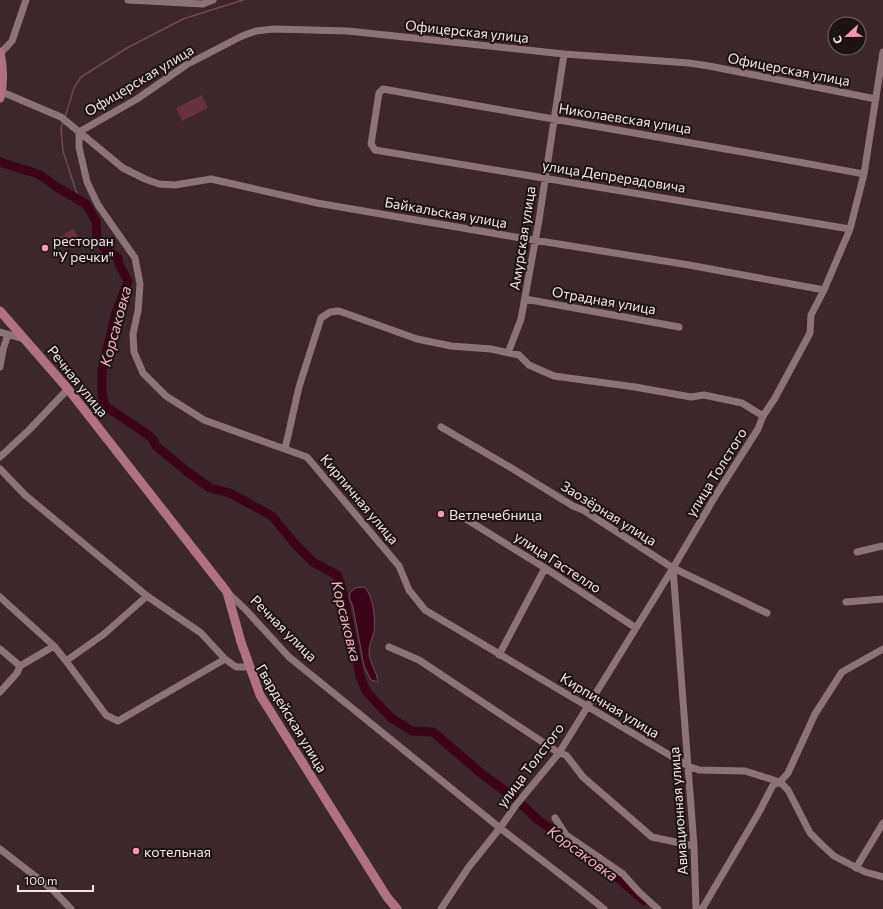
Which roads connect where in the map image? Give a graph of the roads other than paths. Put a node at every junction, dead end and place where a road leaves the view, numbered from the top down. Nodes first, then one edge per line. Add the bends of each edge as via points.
1 (26, 0) edge
2 (128, 0) edge
3 (213, 0) edge
4 (883, 52) edge
5 (0, 53) edge
6 (564, 54) junction
7 (1, 95) edge
8 (876, 99) junction
9 (554, 120) junction
10 (79, 132) junction
11 (375, 150) joint
12 (864, 174) junction
13 (544, 178) junction
14 (850, 229) junction
15 (535, 240) junction
16 (824, 290) junction
17 (525, 299) junction
18 (0, 312) edge
19 (679, 327) dead end
20 (0, 332) edge
21 (8, 334) junction
22 (0, 338) edge
23 (24, 339) junction
24 (508, 353) junction
25 (0, 367) edge
26 (68, 389) junction
27 (763, 416) junction
28 (441, 427) dead end
29 (285, 449) junction
30 (0, 457) edge
31 (0, 469) edge
32 (466, 519) dead end
33 (883, 546) edge
34 (857, 552) dead end
35 (545, 568) junction
36 (673, 568) junction
37 (227, 592) junction
38 (147, 596) junction
39 (0, 597) edge
40 (883, 599) edge
41 (846, 602) dead end
42 (767, 613) dead end
43 (636, 628) junction
44 (54, 646) junction
45 (389, 647) dead end
46 (0, 649) edge
47 (883, 649) edge
48 (499, 655) junction
49 (225, 660) junction
50 (66, 661) junction
51 (20, 666) junction
52 (249, 667) junction
53 (0, 692) edge
54 (587, 707) junction
55 (559, 753) junction
56 (688, 766) junction
57 (780, 782) junction
58 (555, 818) dead end
59 (883, 823) edge
60 (500, 828) junction
61 (694, 846) junction
62 (0, 849) edge
63 (856, 868) junction
64 (883, 877) edge
65 (71, 909) edge
66 (397, 909) edge
67 (441, 909) edge
68 (604, 909) edge
69 (658, 909) edge
70 (696, 909) edge
71 (702, 909) edge

1 - 5 street via 12,41
2 - 3 street via 203,4
4 - 8 street, улица Толстого
5 - 7 main road via 3,73
6 - 8 street, Офицерская улица via 689,63
6 - 9 street, Амурская улица
6 - 10 street, Офицерская улица via 348,31 256,31 186,65 137,99
7 - 10 street via 52,112
8 - 12 street, улица Толстого
9 - 11 street, Николаевская улица via 383,89 379,93 371,144
9 - 12 street, Николаевская улица
9 - 13 street, Амурская улица
10 - 15 street, Байкальская улица via 123,168 159,184 175,185 212,179 317,203
10 - 29 street, Кирпичная улица via 79,147 87,182 98,206 135,258 140,284 133,334 134,352 143,373 166,396 204,420
11 - 13 street, улица Депрерадовича
12 - 14 street, улица Толстого
13 - 14 street, улица Депрерадовича
13 - 15 street, Амурская улица
14 - 16 street, улица Толстого
15 - 16 street, Байкальская улица
15 - 17 street, Амурская улица
16 - 27 street, улица Толстого via 811,315 810,333
17 - 19 street, Отрадная улица
17 - 24 street, Амурская улица via 521,319
18 - 23 main road, Речная улица
20 - 21 street
21 - 22 street
21 - 23 street
21 - 25 street via 2,350
23 - 26 main road, Речная улица
24 - 27 street via 519,355 529,365 554,376 691,397 704,395 742,403
24 - 29 street via 417,339 339,311 330,312 321,318 299,387
26 - 30 street
26 - 37 main road, Речная улица
27 - 36 street, улица Толстого via 758,429
28 - 36 street, Заозёрная улица via 583,510
29 - 48 street, Кирпичная улица via 307,457 399,566 409,590 425,610
31 - 38 street, Гвардейская улица via 25,495
32 - 35 street, улица Гастелло
33 - 34 street
35 - 43 street, улица Гастелло
35 - 48 street
36 - 42 street, Заозёрная улица
36 - 43 street, улица Толстого
36 - 56 street, Авиационная улица
37 - 52 main road
37 - 60 street, Речная улица via 289,657
38 - 49 street, Гвардейская улица via 201,633
38 - 50 street via 104,634
39 - 44 street
40 - 41 street
43 - 54 street, улица Толстого
44 - 50 street
44 - 51 street
45 - 55 street via 419,660
46 - 51 street
47 - 57 street via 842,672 815,714 788,773
48 - 54 street, Кирпичная улица
49 - 50 street via 118,721 106,716
49 - 52 street, Гвардейская улица via 236,667
51 - 53 street
52 - 66 main road, Гвардейская улица via 260,695
54 - 55 street, улица Толстого
54 - 56 street, Кирпичная улица
55 - 60 street, улица Толстого
55 - 61 street via 566,755 583,777 652,837
56 - 57 street, Кирпичная улица via 699,770 745,771
56 - 61 street, Авиационная улица
57 - 63 street via 788,790 810,833 834,856
57 - 71 street via 773,785 768,793
58 - 69 street via 566,835 623,874
59 - 63 street
60 - 67 street, улица Толстого via 468,868
60 - 68 street, Речная улица
61 - 70 street, Авиационная улица
62 - 65 street via 53,890
63 - 64 street

